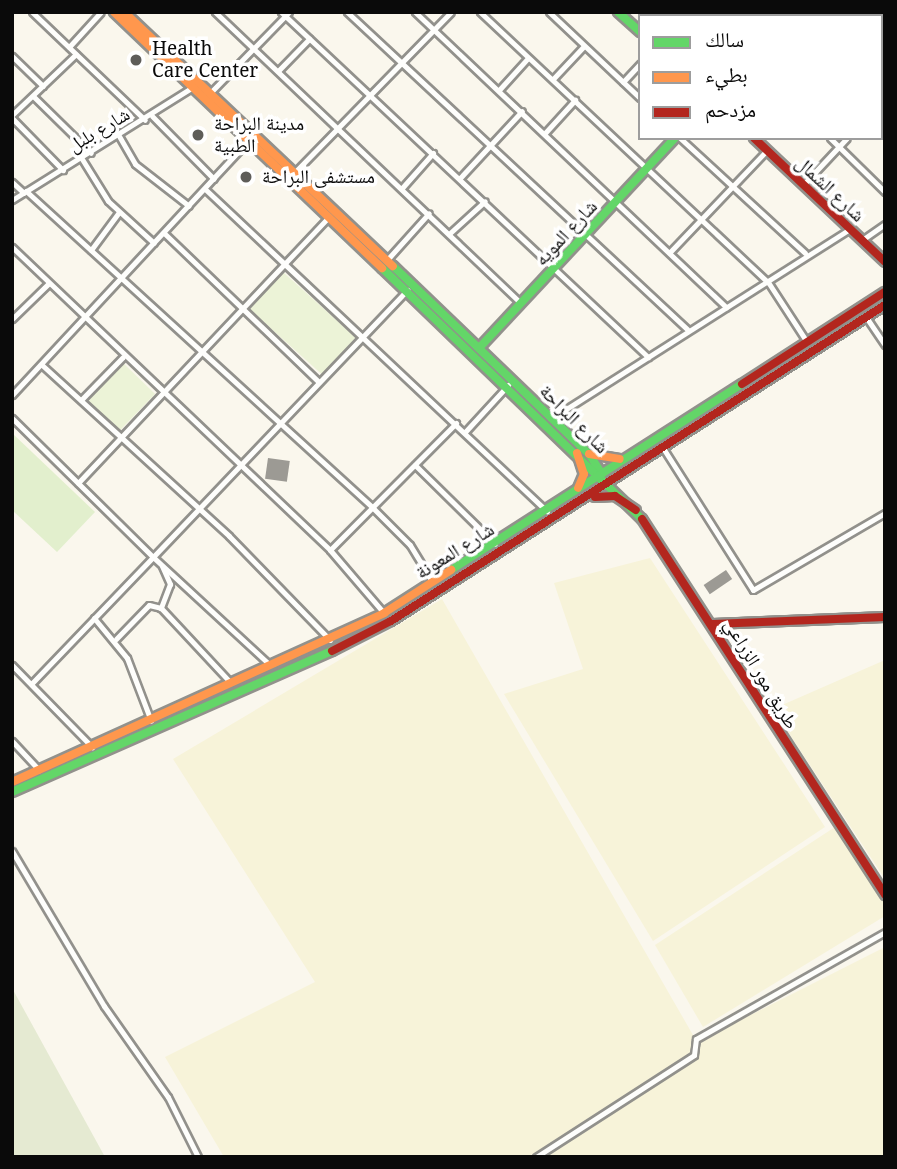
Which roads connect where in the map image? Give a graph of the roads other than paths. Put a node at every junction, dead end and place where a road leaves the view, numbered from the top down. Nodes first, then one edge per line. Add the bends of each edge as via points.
1 (32, 12) edge
2 (101, 12) edge
3 (114, 12) edge
4 (124, 12) edge
5 (215, 12) edge
6 (346, 12) edge
7 (415, 12) edge
8 (451, 12) edge
9 (480, 12) edge
10 (549, 12) edge
11 (618, 12) edge
12 (285, 14) edge
13 (433, 30) junction
14 (638, 30) edge
15 (309, 38) junction
16 (584, 46) junction
17 (69, 47) junction
18 (253, 48) junction
19 (76, 54) junction
20 (12, 56) edge
21 (528, 58) junction
22 (402, 63) junction
23 (638, 66) edge
24 (278, 71) junction
25 (553, 79) junction
26 (623, 82) junction
27 (196, 85) junction
28 (43, 86) junction
29 (499, 90) junction
30 (210, 93) junction
31 (33, 96) junction
32 (638, 96) edge
33 (373, 97) junction
34 (575, 100) junction
35 (522, 111) junction
36 (152, 116) junction
37 (12, 117) edge
38 (145, 120) junction
39 (339, 128) junction
40 (545, 133) junction
41 (119, 136) junction
42 (249, 140) junction
43 (676, 140) edge
44 (680, 140) edge
45 (756, 140) edge
46 (832, 140) edge
47 (845, 140) edge
48 (491, 146) junction
49 (839, 147) junction
50 (767, 150) junction
51 (91, 153) junction
52 (433, 153) junction
53 (82, 159) junction
54 (647, 168) junction
55 (63, 170) junction
56 (293, 174) junction
57 (460, 178) junction
58 (214, 179) junction
59 (12, 182) edge
60 (732, 184) junction
61 (803, 185) junction
62 (402, 188) junction
63 (205, 189) junction
64 (25, 192) junction
65 (885, 192) edge
66 (12, 200) edge
67 (485, 201) junction
68 (616, 202) junction
69 (189, 206) junction
70 (119, 212) junction
71 (429, 213) junction
72 (329, 217) junction
73 (700, 219) junction
74 (885, 224) edge
75 (850, 229) junction
76 (164, 233) junction
77 (450, 233) junction
78 (584, 236) junction
79 (862, 240) junction
80 (154, 243) junction
81 (12, 247) edge
82 (91, 250) junction
83 (670, 252) junction
84 (805, 253) junction
85 (386, 261) junction
86 (885, 262) edge
87 (284, 265) junction
88 (554, 269) junction
89 (121, 279) junction
90 (768, 282) junction
91 (48, 284) junction
92 (407, 290) junction
93 (885, 292) edge
94 (521, 303) junction
95 (726, 307) junction
96 (884, 307) edge
97 (243, 309) junction
98 (866, 317) junction
99 (84, 318) junction
100 (12, 319) edge
101 (687, 329) junction
102 (833, 333) junction
103 (362, 339) junction
104 (807, 342) junction
105 (885, 345) edge
106 (479, 348) junction
107 (203, 351) junction
108 (123, 357) junction
109 (648, 357) junction
110 (42, 365) junction
111 (318, 382) junction
112 (508, 385) junction
113 (13, 392) edge
114 (161, 394) junction
115 (81, 400) junction
116 (12, 418) edge
117 (552, 418) junction
118 (281, 422) junction
119 (456, 423) junction
120 (465, 432) junction
121 (120, 438) junction
122 (663, 449) junction
123 (578, 453) junction
124 (589, 454) junction
125 (627, 457) junction
126 (415, 465) junction
127 (239, 467) junction
128 (602, 474) junction
129 (78, 483) junction
130 (611, 484) junction
131 (573, 496) junction
132 (591, 497) junction
133 (373, 508) junction
134 (199, 510) junction
135 (636, 510) junction
136 (548, 511) junction
137 (885, 513) edge
138 (496, 544) junction
139 (330, 550) junction
140 (153, 557) junction
141 (161, 564) junction
142 (434, 584) junction
143 (161, 608) junction
144 (384, 613) junction
145 (885, 617) edge
146 (93, 618) junction
147 (713, 624) junction
148 (116, 639) junction
149 (331, 640) junction
150 (12, 665) edge
151 (272, 667) junction
152 (32, 683) junction
153 (232, 685) junction
154 (151, 720) junction
155 (12, 741) edge
156 (92, 747) junction
157 (39, 770) junction
158 (12, 782) edge
159 (12, 792) edge
160 (12, 851) edge
161 (885, 895) edge
162 (885, 932) edge
163 (198, 1157) edge
164 (536, 1157) edge

1 - 17 street
2 - 17 street
3 - 27 main road, شارع البراحة
4 - 27 main road, شارع البراحة
5 - 18 street
6 - 22 street
7 - 13 street
8 - 13 street
9 - 21 street
10 - 16 street
11 - 14 main road
12 - 15 street
12 - 18 street
13 - 22 street
13 - 29 street
15 - 24 street
15 - 33 street
16 - 25 street
16 - 26 street
17 - 19 street
18 - 24 street
18 - 30 street
19 - 28 street
19 - 38 street
20 - 28 street
21 - 25 street
21 - 29 street
22 - 33 street
22 - 48 street
23 - 26 street
24 - 39 street
25 - 34 street
26 - 32 street
27 - 30 main road, شارع البراحة
27 - 36 street, شارع بلبل
27 - 42 main road, شارع البراحة
28 - 31 street
29 - 35 street
30 - 56 main road, شارع البراحة
31 - 37 street
31 - 51 street
33 - 39 street
33 - 52 street
34 - 40 street
34 - 54 street
35 - 40 street
35 - 48 street
36 - 38 street, شارع بلبل
36 - 58 street
37 - 55 street
38 - 41 street, شارع بلبل
39 - 56 street
39 - 62 street
40 - 68 street
41 - 51 street, شارع بلبل
41 - 69 street via 135,164
42 - 58 street
42 - 72 main road, شارع البراحة
43 - 54 main road, شارع المويه
44 - 60 street
45 - 50 main road, شارع الشمال
46 - 49 street
47 - 49 street
48 - 57 street
48 - 78 street
49 - 61 street
49 - 65 street
50 - 60 street
50 - 61 main road, شارع الشمال
51 - 53 street, شارع بلبل
52 - 57 street
52 - 62 street
53 - 55 street, شارع بلبل
53 - 70 street
54 - 68 main road, شارع المويه
54 - 73 street
55 - 64 street, شارع بلبل
56 - 85 main road, شارع البراحة
57 - 67 street
58 - 63 street
59 - 64 street
60 - 73 street
60 - 84 street
61 - 75 main road, شارع الشمال
62 - 71 street
63 - 69 street
63 - 87 street
64 - 66 street, شارع بلبل
64 - 82 street
67 - 77 street
67 - 88 street
68 - 78 main road, شارع المويه
68 - 83 street
69 - 76 street
70 - 80 street
70 - 82 street
71 - 77 street
71 - 85 street
72 - 87 street
72 - 92 main road, شارع البراحة
73 - 83 street
73 - 90 street
74 - 79 street
75 - 79 main road, شارع الشمال
75 - 84 street
76 - 80 street
76 - 97 street
77 - 94 street
78 - 88 main road, شارع المويه
78 - 101 street
79 - 86 main road, شارع الشمال
80 - 89 street
81 - 91 street
82 - 89 street
83 - 95 street
84 - 90 street
85 - 106 main road, شارع البراحة
87 - 97 street
87 - 103 street
88 - 94 main road, شارع المويه
88 - 109 street
89 - 99 street
89 - 107 street
90 - 95 street
90 - 104 street
91 - 99 street
91 - 100 street
92 - 103 street
92 - 112 main road, شارع البراحة
93 - 102 main road, شارع المعونة
94 - 106 main road, شارع المويه
95 - 101 street
96 - 98 main road, شارع المعونة
97 - 107 street
97 - 111 street
98 - 102 main road, شارع المعونة
98 - 105 street
99 - 108 street
99 - 110 street
101 - 109 street
102 - 104 main road, شارع المعونة
102 - 122 main road, شارع المعونة
103 - 111 street
103 - 119 street
104 - 125 main road, شارع المعونة
106 - 117 main road, شارع البراحة
107 - 114 street
107 - 118 street
108 - 114 street
108 - 115 street
109 - 117 street
110 - 113 street
110 - 115 street
111 - 118 street
112 - 120 street
112 - 123 main road, شارع البراحة
114 - 121 street
114 - 127 street
115 - 121 street
116 - 129 street
117 - 124 main road, شارع البراحة
118 - 127 street
118 - 133 street
119 - 120 street
119 - 126 street
120 - 136 street
121 - 129 street
121 - 134 street
122 - 130 main road, شارع المعونة
122 - 137 street via 753,590
123 - 128 main road, شارع البراحة
123 - 131 main road via 584,479
124 - 125 main road via 611,460
124 - 128 main road, شارع البراحة
125 - 128 main road, شارع المعونة
126 - 133 street
126 - 138 street
127 - 134 street
127 - 139 street
128 - 130 main road, طريق مور الزراعي
128 - 131 main road, شارع المعونة
129 - 140 street
130 - 132 main road, شارع المعونة
130 - 135 main road, طريق مور الزراعي
131 - 136 main road, شارع المعونة
132 - 135 main road via 615,496
132 - 159 main road, شارع المعونة via 366,635
133 - 139 street
133 - 142 street via 410,545
134 - 140 street
134 - 149 street
135 - 147 main road, طريق مور الزراعي
136 - 138 main road, شارع المعونة
138 - 142 main road, شارع المعونة
139 - 144 street
140 - 141 street
140 - 146 street
141 - 143 street via 170,584
141 - 151 street
142 - 144 main road, شارع المعونة
143 - 148 street via 149,606
143 - 153 street
144 - 149 main road, شارع المعونة
145 - 147 main road
146 - 148 street
146 - 152 street
147 - 161 main road, طريق مور الزراعي via 774,728
148 - 154 street
149 - 151 main road, شارع المعونة
150 - 152 street
151 - 153 main road, شارع المعونة
152 - 156 street
153 - 154 main road, شارع المعونة
154 - 156 main road, شارع المعونة
155 - 157 street
156 - 157 main road, شارع المعونة
157 - 158 main road, شارع المعونة
160 - 163 street via 104,1006 168,1097
162 - 164 street via 696,1040 694,1055

